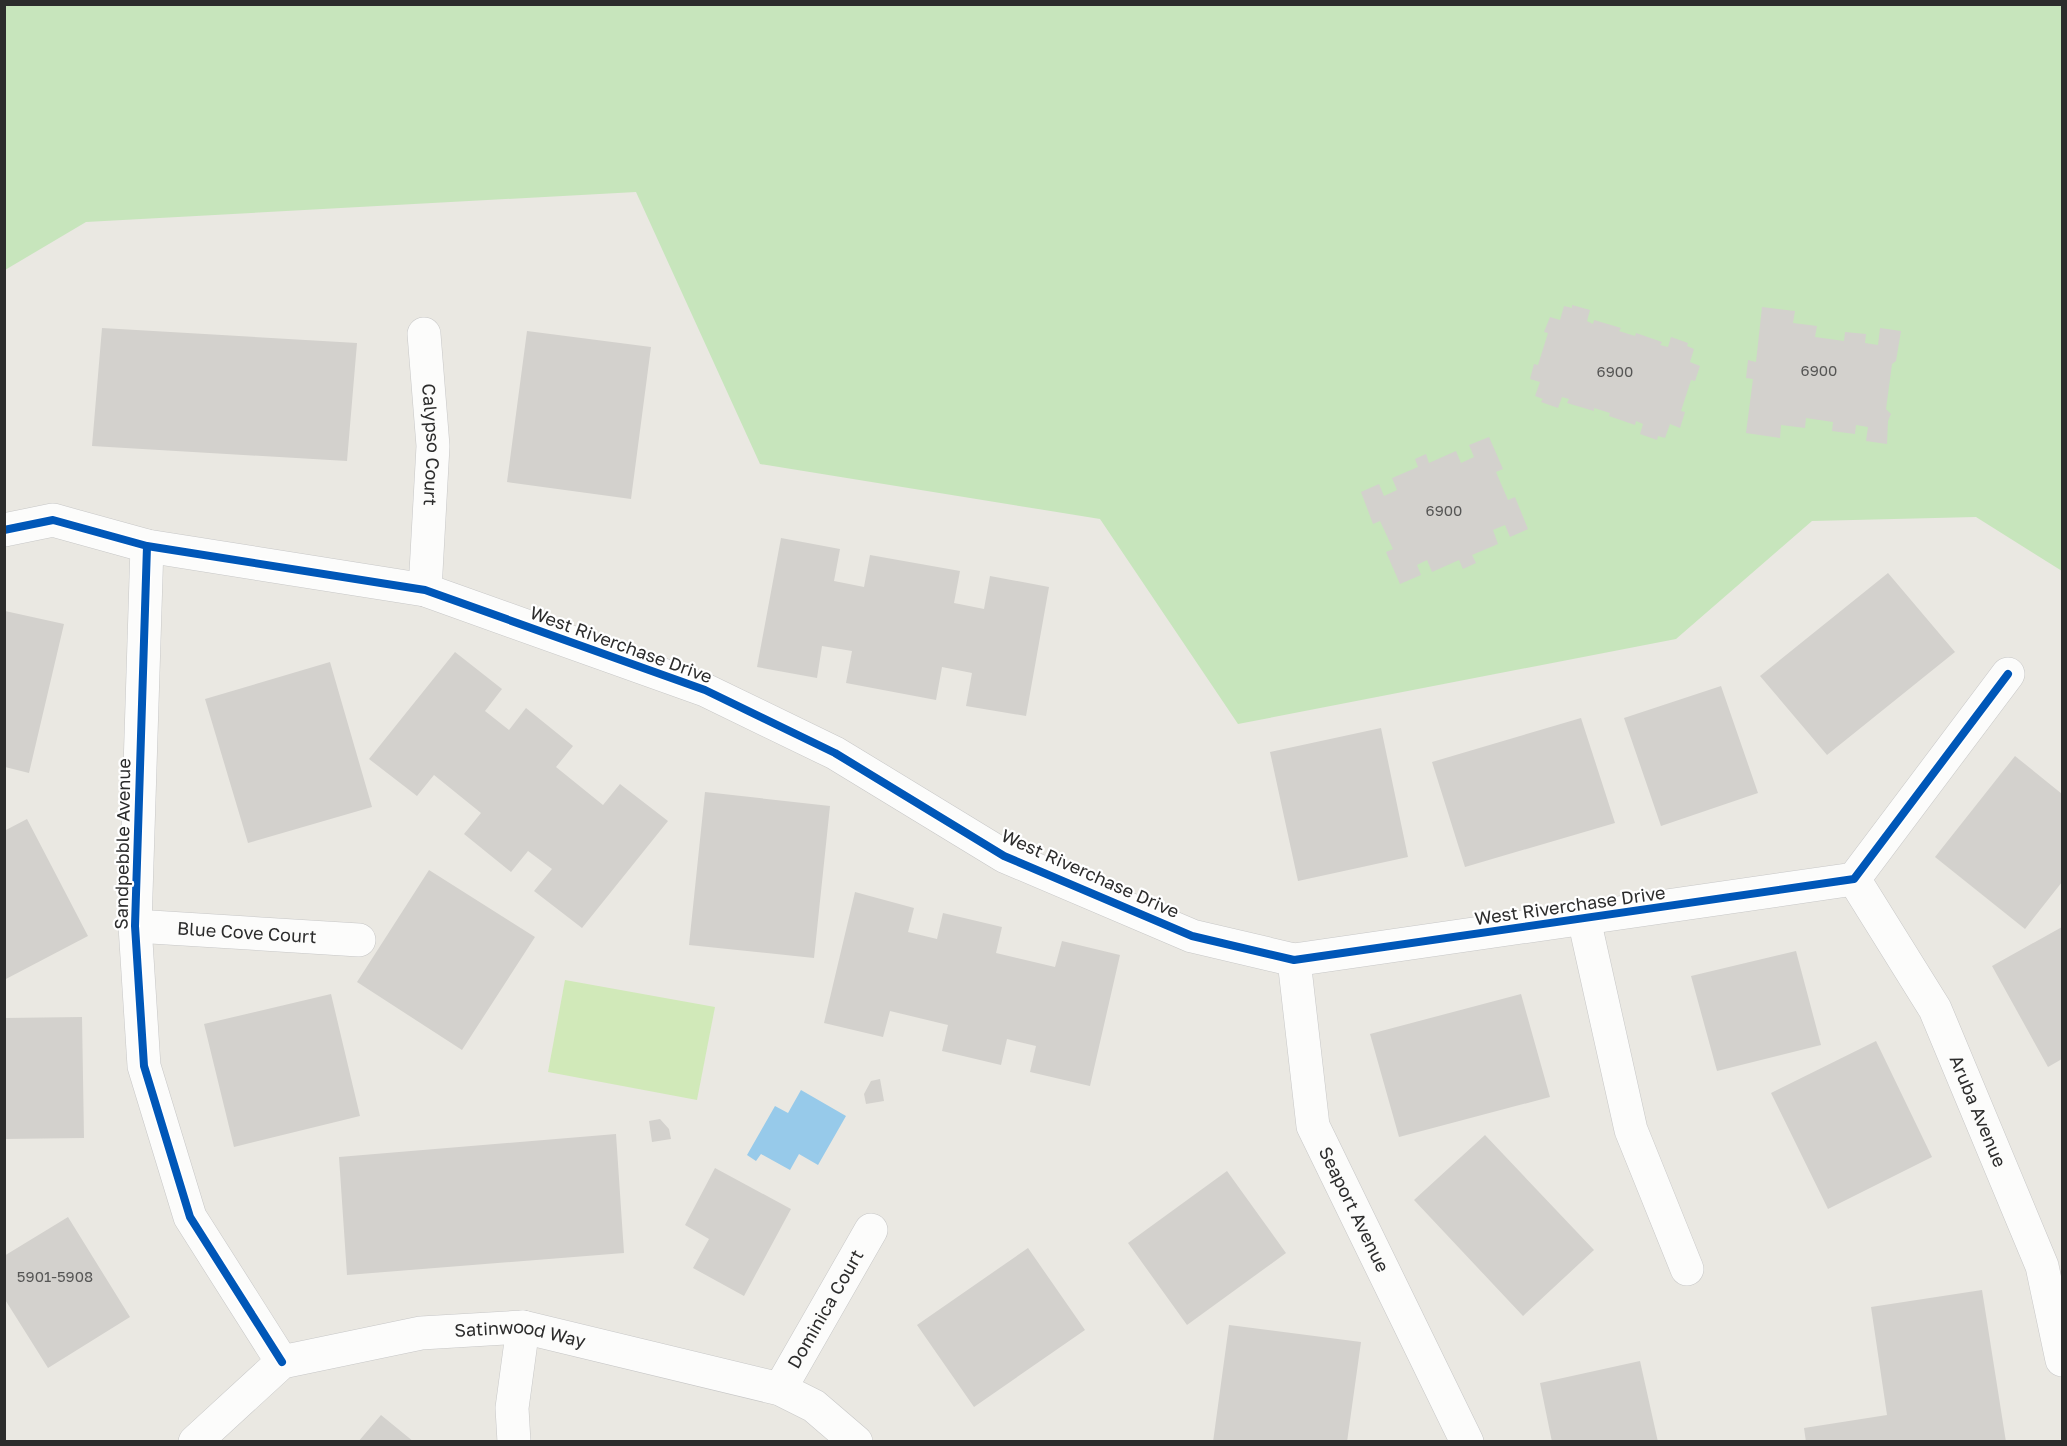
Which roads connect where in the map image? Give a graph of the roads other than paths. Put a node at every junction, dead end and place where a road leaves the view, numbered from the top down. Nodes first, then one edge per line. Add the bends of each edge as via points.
1 (424, 334) dead end
2 (4, 530) edge
3 (147, 546) junction
4 (425, 590) junction
5 (2008, 674) dead end
6 (1854, 879) junction
7 (1584, 919) junction
8 (135, 926) junction
9 (359, 940) dead end
10 (1294, 960) junction
11 (871, 1230) dead end
12 (1687, 1269) dead end
13 (524, 1327) junction
14 (2062, 1360) edge
15 (282, 1362) junction
16 (780, 1389) junction
17 (195, 1442) edge
18 (514, 1442) edge
19 (856, 1442) edge
20 (1467, 1442) edge

1 - 4 street, Calypso Court via 433,446
2 - 3 street, West Riverchase Drive via 53,520
3 - 4 street, West Riverchase Drive
3 - 8 street, Sandpebble Avenue
4 - 10 street, West Riverchase Drive via 705,690 835,753 1004,856 1192,936
5 - 6 street
6 - 7 street, West Riverchase Drive
6 - 14 street, Aruba Avenue via 1935,1009 2042,1266
7 - 10 street, West Riverchase Drive
7 - 12 street via 1630,1130
8 - 9 street, Blue Cove Court
8 - 15 street, Sandpebble Avenue via 144,1066 190,1217
10 - 20 street, Seaport Avenue via 1313,1126
11 - 16 street, Dominica Court
13 - 15 street, Satinwood Way via 421,1333
13 - 16 street, Satinwood Way
13 - 18 street via 512,1408
15 - 17 street
16 - 19 street, Satinwood Way via 814,1406

